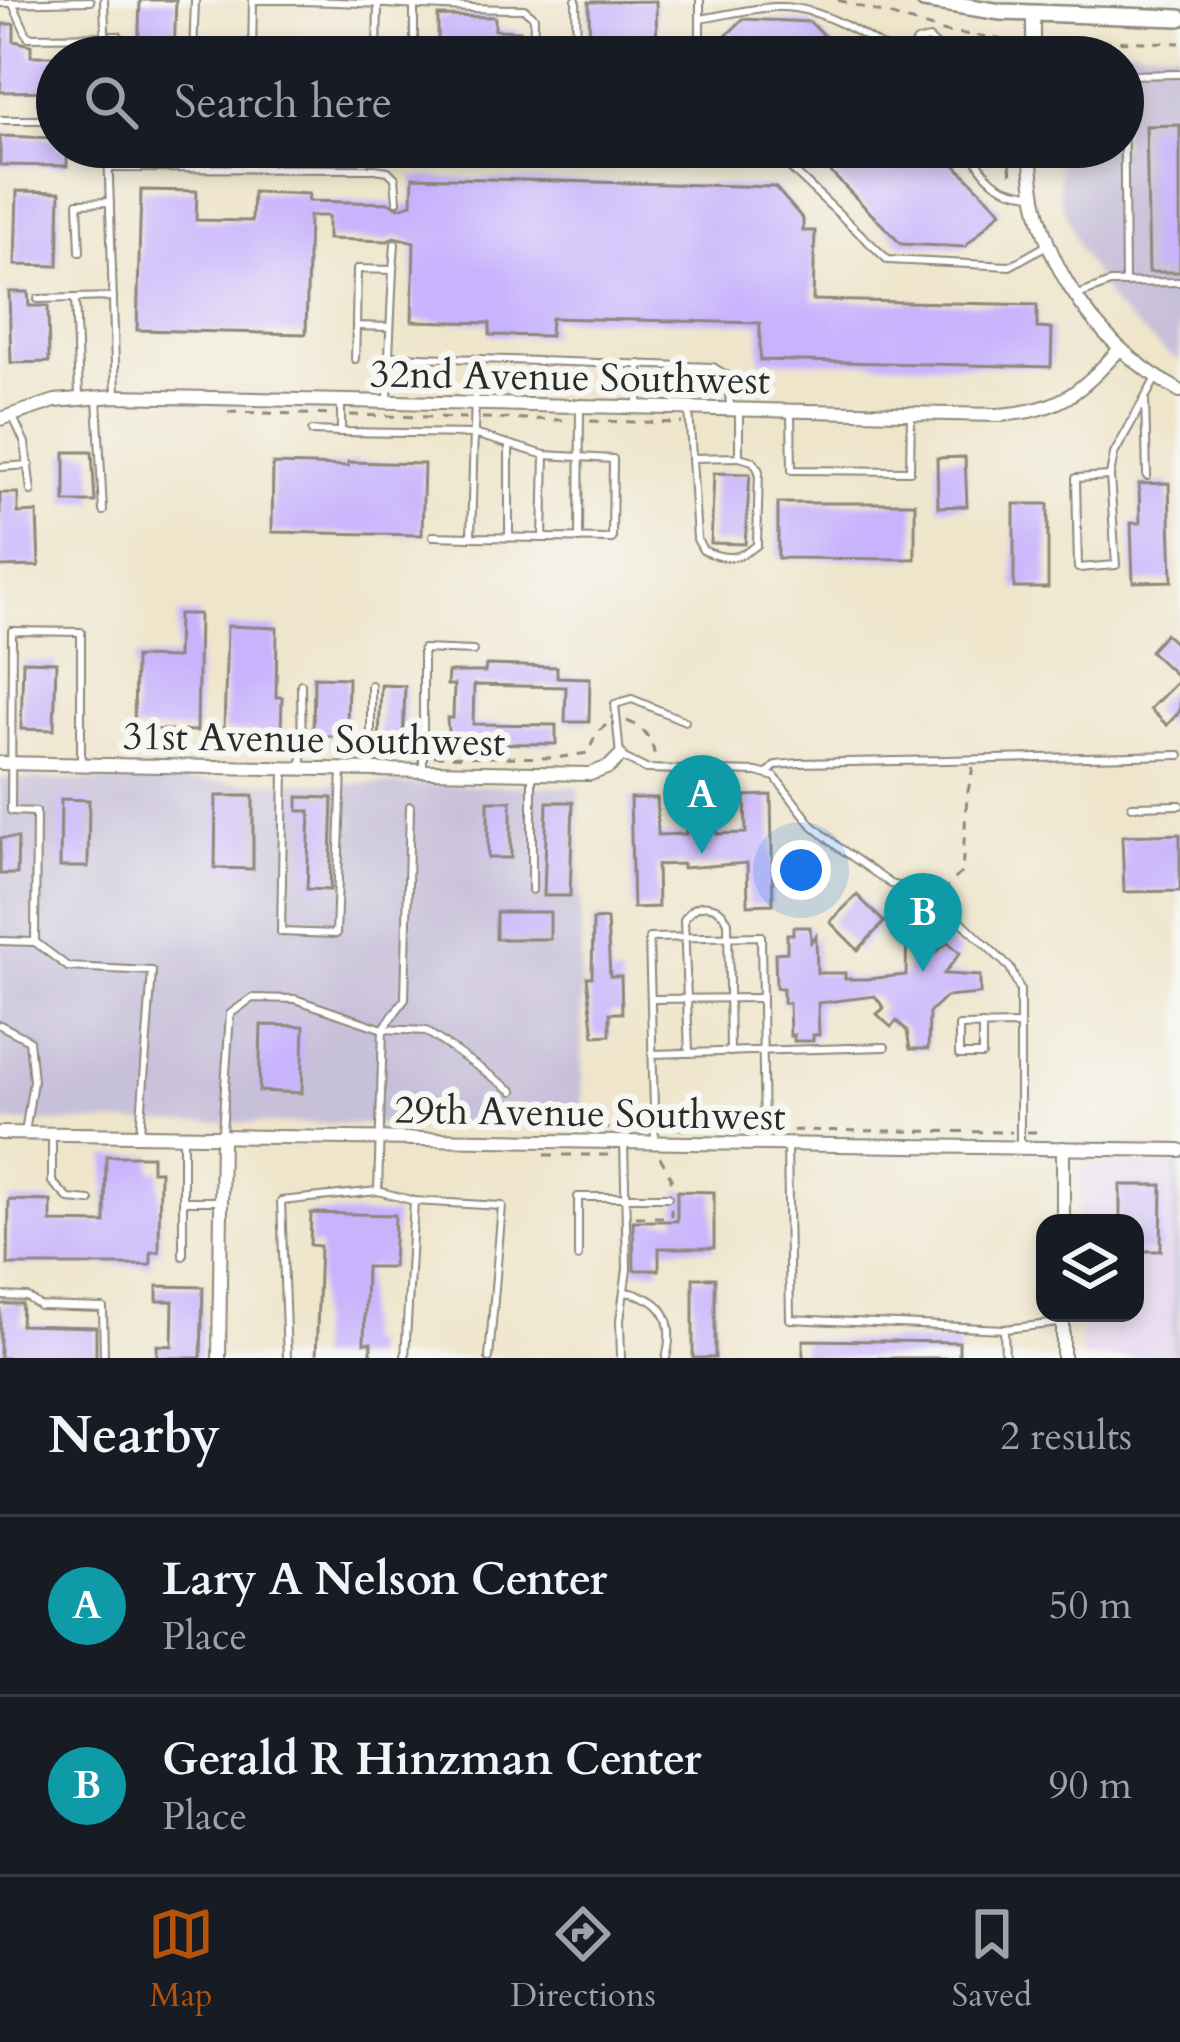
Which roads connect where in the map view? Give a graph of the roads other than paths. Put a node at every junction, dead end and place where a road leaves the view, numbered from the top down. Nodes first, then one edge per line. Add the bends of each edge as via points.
1 (104, 0) edge
2 (195, 0) edge
3 (255, 0) edge
4 (576, 0) edge
5 (700, 0) edge
6 (812, 0) edge
7 (924, 0) edge
8 (89, 1) edge
9 (298, 1) edge
10 (395, 1) edge
11 (12, 2) edge
12 (378, 2) edge
13 (0, 3) edge
14 (524, 4) edge
15 (1034, 7) edge
16 (414, 8) junction
17 (810, 10) junction
18 (1180, 18) edge
19 (700, 19) junction
20 (105, 36) edge
21 (194, 36) edge
22 (253, 36) edge
23 (377, 36) edge
24 (414, 36) edge
25 (534, 36) edge
26 (577, 36) edge
27 (700, 36) edge
28 (864, 36) edge
29 (36, 37) edge
30 (1180, 74) edge
31 (1144, 75) edge
32 (0, 120) edge
33 (36, 120) edge
34 (109, 168) joint
35 (790, 168) edge
36 (983, 168) edge
37 (1032, 168) edge
38 (1124, 168) edge
39 (1033, 194) junction
40 (397, 201) dead end
41 (110, 202) junction
42 (395, 244) dead end
43 (1049, 244) junction
44 (80, 252) dead end
45 (394, 270) junction
46 (1180, 282) edge
47 (1125, 283) junction
48 (1075, 296) junction
49 (113, 297) junction
50 (75, 298) junction
51 (38, 299) dead end
52 (356, 326) junction
53 (391, 327) junction
54 (1119, 350) junction
55 (389, 356) junction
56 (355, 359) dead end
57 (476, 359) junction
58 (639, 364) junction
59 (1156, 378) junction
60 (1180, 392) edge
61 (116, 396) junction
62 (1145, 396) junction
63 (98, 398) junction
64 (80, 399) junction
65 (388, 402) junction
66 (638, 407) junction
67 (341, 408) junction
68 (734, 410) junction
69 (474, 411) junction
70 (791, 411) junction
71 (580, 413) junction
72 (911, 414) junction
73 (6, 416) edge
74 (690, 416) junction
75 (312, 431) dead end
76 (341, 432) junction
77 (474, 434) junction
78 (509, 446) junction
79 (545, 455) junction
80 (579, 457) junction
81 (692, 458) junction
82 (739, 458) junction
83 (29, 465) junction
84 (0, 467) edge
85 (1110, 476) junction
86 (1147, 476) dead end
87 (31, 490) dead end
88 (103, 511) dead end
89 (434, 536) dead end
90 (471, 537) junction
91 (509, 537) junction
92 (543, 538) junction
93 (579, 539) junction
94 (473, 651) dead end
95 (301, 684) dead end
96 (371, 685) dead end
97 (686, 721) dead end
98 (1180, 755) edge
99 (620, 756) junction
100 (424, 762) junction
101 (5, 763) edge
102 (81, 764) junction
103 (284, 767) junction
104 (302, 768) junction
105 (342, 768) junction
106 (370, 768) junction
107 (532, 772) junction
108 (768, 773) junction
109 (1180, 805) edge
110 (410, 806) dead end
111 (1132, 806) dead end
112 (532, 890) dead end
113 (685, 937) junction
114 (728, 937) junction
115 (0, 941) edge
116 (35, 942) junction
117 (762, 998) junction
118 (687, 999) junction
119 (728, 999) junction
120 (651, 1000) junction
121 (1020, 1024) junction
122 (0, 1025) edge
123 (982, 1025) junction
124 (382, 1029) junction
125 (886, 1047) dead end
126 (763, 1051) junction
127 (730, 1052) junction
128 (689, 1053) junction
129 (652, 1054) junction
130 (513, 1091) dead end
131 (0, 1133) edge
132 (25, 1133) junction
133 (52, 1134) junction
134 (140, 1135) junction
135 (183, 1136) junction
136 (222, 1136) junction
137 (654, 1136) junction
138 (764, 1137) junction
139 (379, 1138) junction
140 (624, 1142) junction
141 (788, 1145) junction
142 (1020, 1148) junction
143 (1064, 1148) junction
144 (1180, 1150) edge
145 (378, 1191) junction
146 (625, 1197) junction
147 (668, 1197) dead end
148 (89, 1201) dead end
149 (183, 1201) junction
150 (221, 1201) junction
151 (414, 1201) junction
152 (1064, 1214) edge
153 (183, 1256) dead end
154 (578, 1257) dead end
155 (624, 1292) junction
156 (0, 1297) edge
157 (1042, 1322) edge
158 (1063, 1322) edge
159 (1004, 1329) junction
160 (104, 1358) edge
161 (219, 1358) edge
162 (287, 1358) edge
163 (405, 1358) edge
164 (489, 1358) edge
165 (621, 1358) edge
166 (666, 1358) edge
167 (1005, 1358) edge
168 (1063, 1358) edge

1 - 20 lane
2 - 21 lane
3 - 9 lane
3 - 22 lane
4 - 26 lane
5 - 19 lane
6 - 17 lane
7 - 15 street
8 - 11 lane
9 - 12 lane
10 - 12 lane
10 - 16 lane
11 - 13 lane
11 - 29 lane via 28,37
12 - 23 lane
14 - 16 lane
14 - 25 lane
15 - 18 street
16 - 24 lane
17 - 19 lane
17 - 28 lane
19 - 27 lane
30 - 31 lane
32 - 33 lane
34 - 40 lane via 375,169 395,178
34 - 41 lane
35 - 43 lane via 888,260 1010,266
36 - 39 lane via 992,183
37 - 39 street
38 - 47 lane
39 - 43 street
41 - 44 lane via 78,203
41 - 49 lane
42 - 45 lane
43 - 48 street
45 - 52 lane via 357,269
45 - 53 lane
46 - 47 lane
47 - 48 lane
48 - 54 street
49 - 50 lane
49 - 61 lane
50 - 51 lane
50 - 64 lane
52 - 53 lane
52 - 56 lane
53 - 55 lane
54 - 59 street
54 - 72 street, 32nd Avenue Southwest via 1080,392 1043,409
55 - 57 lane
55 - 65 lane
57 - 58 lane
57 - 69 lane
58 - 66 lane
58 - 68 lane via 722,369
59 - 60 street
59 - 62 lane
61 - 63 street, 32nd Avenue Southwest
61 - 67 street, 32nd Avenue Southwest
62 - 85 lane
62 - 86 lane
63 - 64 street, 32nd Avenue Southwest
63 - 88 lane
64 - 73 street, 32nd Avenue Southwest
65 - 67 street, 32nd Avenue Southwest
65 - 69 street, 32nd Avenue Southwest
66 - 71 street, 32nd Avenue Southwest
66 - 74 street, 32nd Avenue Southwest
67 - 76 lane
68 - 70 street, 32nd Avenue Southwest
68 - 74 street, 32nd Avenue Southwest
68 - 82 lane
69 - 71 street, 32nd Avenue Southwest
69 - 77 lane
70 - 72 street, 32nd Avenue Southwest
70 - 72 lane via 792,470 910,470
71 - 80 lane
73 - 83 lane
74 - 81 lane
75 - 76 lane
76 - 77 lane
77 - 78 lane
77 - 90 lane
78 - 79 lane
78 - 91 lane
79 - 80 lane
79 - 92 lane
80 - 93 lane
80 - 93 lane via 613,459 612,539
81 - 82 lane
81 - 82 lane via 698,539 717,557 743,556 757,545 759,471
83 - 84 lane
83 - 87 lane
85 - 85 lane via 1116,565 1078,568 1076,478
89 - 90 lane
90 - 91 lane
91 - 92 lane
92 - 93 lane
94 - 100 lane via 423,649
95 - 104 lane
96 - 106 lane
97 - 99 lane via 632,698 615,704
98 - 108 lane via 799,763
99 - 107 street, 31st Avenue Southwest via 590,774
99 - 108 lane via 646,769
100 - 106 street, 31st Avenue Southwest
100 - 107 street, 31st Avenue Southwest
101 - 102 street, 31st Avenue Southwest
101 - 102 lane via 12,631 81,632
101 - 116 lane via 11,812 36,812
102 - 103 street, 31st Avenue Southwest
103 - 104 street, 31st Avenue Southwest
103 - 105 lane via 281,932 336,934
104 - 105 street, 31st Avenue Southwest
105 - 106 street, 31st Avenue Southwest
107 - 112 lane
108 - 121 lane via 837,846 891,884 936,897 1015,975
109 - 111 lane
110 - 124 lane via 405,999
113 - 114 lane
113 - 114 lane via 688,914 707,905 725,915
113 - 118 lane
113 - 120 lane via 649,938
114 - 117 lane via 761,936
114 - 119 lane
115 - 116 lane
116 - 134 lane via 68,967 152,971
117 - 119 lane
117 - 126 lane
118 - 119 lane
118 - 120 lane
118 - 128 lane
119 - 127 lane
120 - 129 lane
121 - 123 lane
121 - 142 lane
122 - 132 lane via 29,1040
123 - 123 lane via 959,1026 959,1055 982,1055
124 - 130 lane via 426,1031
124 - 136 lane via 295,999 252,998 230,1014
124 - 139 lane
125 - 126 lane
126 - 127 lane
126 - 138 lane
127 - 128 lane
128 - 129 lane
129 - 137 lane
131 - 132 street, 29th Avenue Southwest
132 - 133 street, 29th Avenue Southwest
133 - 134 street, 29th Avenue Southwest
133 - 148 lane via 52,1182 69,1199
134 - 135 street, 29th Avenue Southwest
135 - 136 street, 29th Avenue Southwest
135 - 149 lane
136 - 139 street, 29th Avenue Southwest
136 - 150 street
137 - 138 street, 29th Avenue Southwest
137 - 140 street, 29th Avenue Southwest
138 - 141 street, 29th Avenue Southwest
139 - 140 street, 29th Avenue Southwest
139 - 145 lane
140 - 146 lane
141 - 142 street, 29th Avenue Southwest
141 - 159 lane via 790,1319
142 - 143 street, 29th Avenue Southwest
143 - 144 street, 29th Avenue Southwest
143 - 152 street
145 - 151 lane
145 - 162 lane via 281,1201
146 - 147 lane
146 - 154 lane via 578,1197
146 - 155 lane
149 - 150 lane
149 - 153 lane
150 - 161 street
151 - 163 lane
151 - 164 lane via 502,1206
155 - 165 lane
155 - 166 lane via 646,1294 664,1312
156 - 160 lane via 104,1308
157 - 159 lane
158 - 168 street
159 - 167 lane

